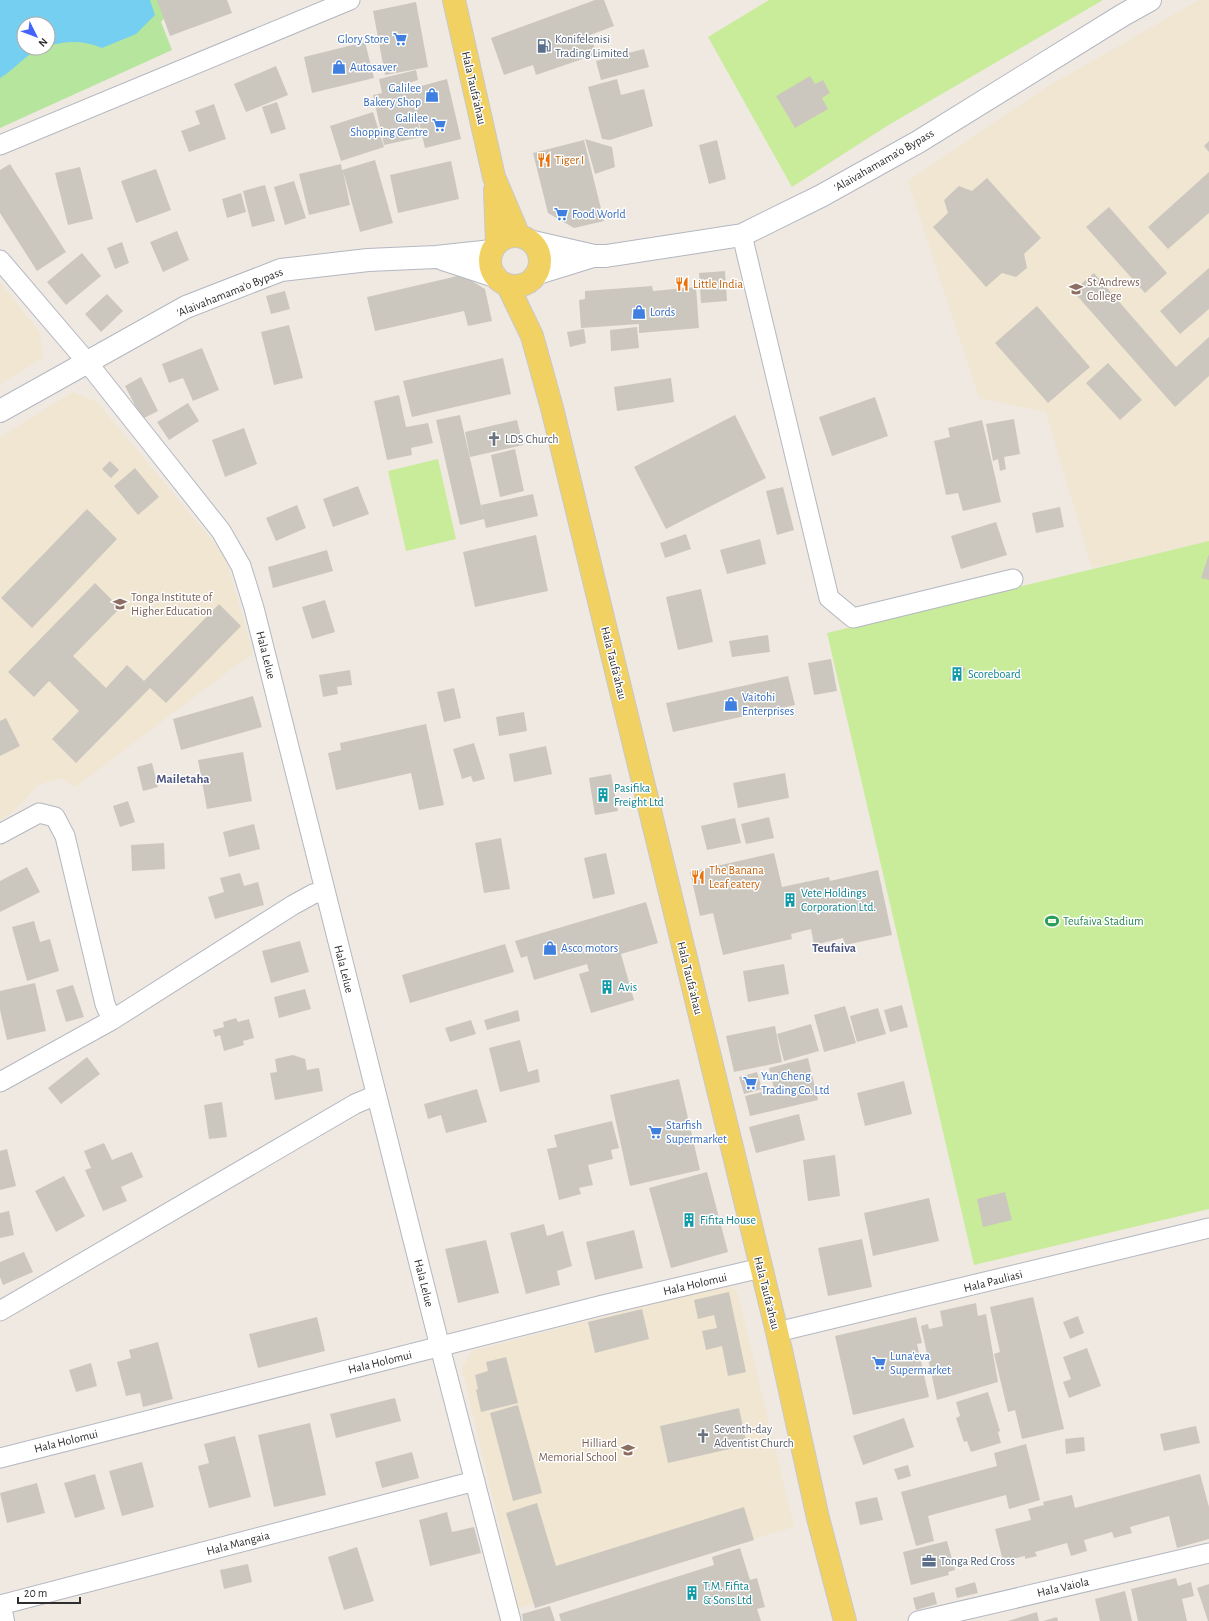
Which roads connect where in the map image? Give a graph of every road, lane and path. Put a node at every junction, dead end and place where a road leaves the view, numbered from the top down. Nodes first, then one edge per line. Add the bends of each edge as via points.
1 (350, 0) edge
2 (454, 0) edge
3 (1150, 0) edge
4 (0, 145) edge
5 (494, 177) junction
6 (742, 235) junction
7 (526, 239) junction
8 (494, 247) junction
9 (594, 256) junction
10 (436, 257) junction
11 (0, 260) edge
12 (535, 276) junction
13 (501, 281) junction
14 (532, 336) junction
15 (86, 362) junction
16 (0, 411) edge
17 (1013, 579) dead end
18 (0, 834) edge
19 (325, 891) junction
20 (112, 1020) junction
21 (0, 1082) edge
22 (376, 1095) junction
23 (1209, 1228) edge
24 (761, 1268) junction
25 (0, 1311) edge
26 (777, 1332) junction
27 (440, 1347) junction
28 (0, 1458) edge
29 (475, 1481) junction
30 (1209, 1553) edge
31 (0, 1606) edge
32 (3, 1621) edge
33 (511, 1621) edge
34 (845, 1621) edge
35 (918, 1621) edge

1 - 4 street
2 - 5 main road, Hala Taufa'ahau
3 - 6 main road, 'Alaivahamama'o Bypass via 1123,14 918,142 821,196
5 - 7 main road, Hala Taufa'ahau
5 - 8 main road, Hala Taufa'ahau
6 - 9 main road, 'Alaivahamama'o Bypass
6 - 17 street via 829,598 853,618
7 - 8 main road via 503,239
7 - 9 main road, 'Alaivahamama'o Bypass
7 - 12 main road via 537,248 541,260
8 - 10 main road, 'Alaivahamama'o Bypass
8 - 13 main road via 490,260 491,268
9 - 12 main road, 'Alaivahamama'o Bypass
10 - 13 main road, 'Alaivahamama'o Bypass
10 - 15 main road, 'Alaivahamama'o Bypass via 368,260 281,270 186,307
11 - 15 street, Hala Lelue
12 - 13 main road via 526,284 517,287
12 - 14 main road, Hala Taufa'ahau
13 - 14 main road, Hala Taufa'ahau
14 - 24 main road, Hala Taufa'ahau via 552,408
15 - 16 main road, 'Alaivahamama'o Bypass
15 - 19 street, Hala Lelue via 221,531 241,566 254,608
18 - 20 street via 39,814 55,817 65,836 105,1004
19 - 20 street via 313,894 293,905
19 - 22 street, Hala Lelue
20 - 21 street
22 - 25 street via 355,1104
22 - 27 street, Hala Lelue
23 - 26 street, Hala Pauliasi
24 - 26 main road, Hala Taufa'ahau
24 - 27 street, Hala Holomui via 604,1304
26 - 34 main road, Hala Taufa'ahau via 818,1518
27 - 28 street, Hala Holomui
27 - 29 street, Hala Lelue
29 - 31 street, Hala Mangaia
29 - 33 street, Hala Lelue
30 - 35 street, Hala Vaiola
31 - 32 main road

